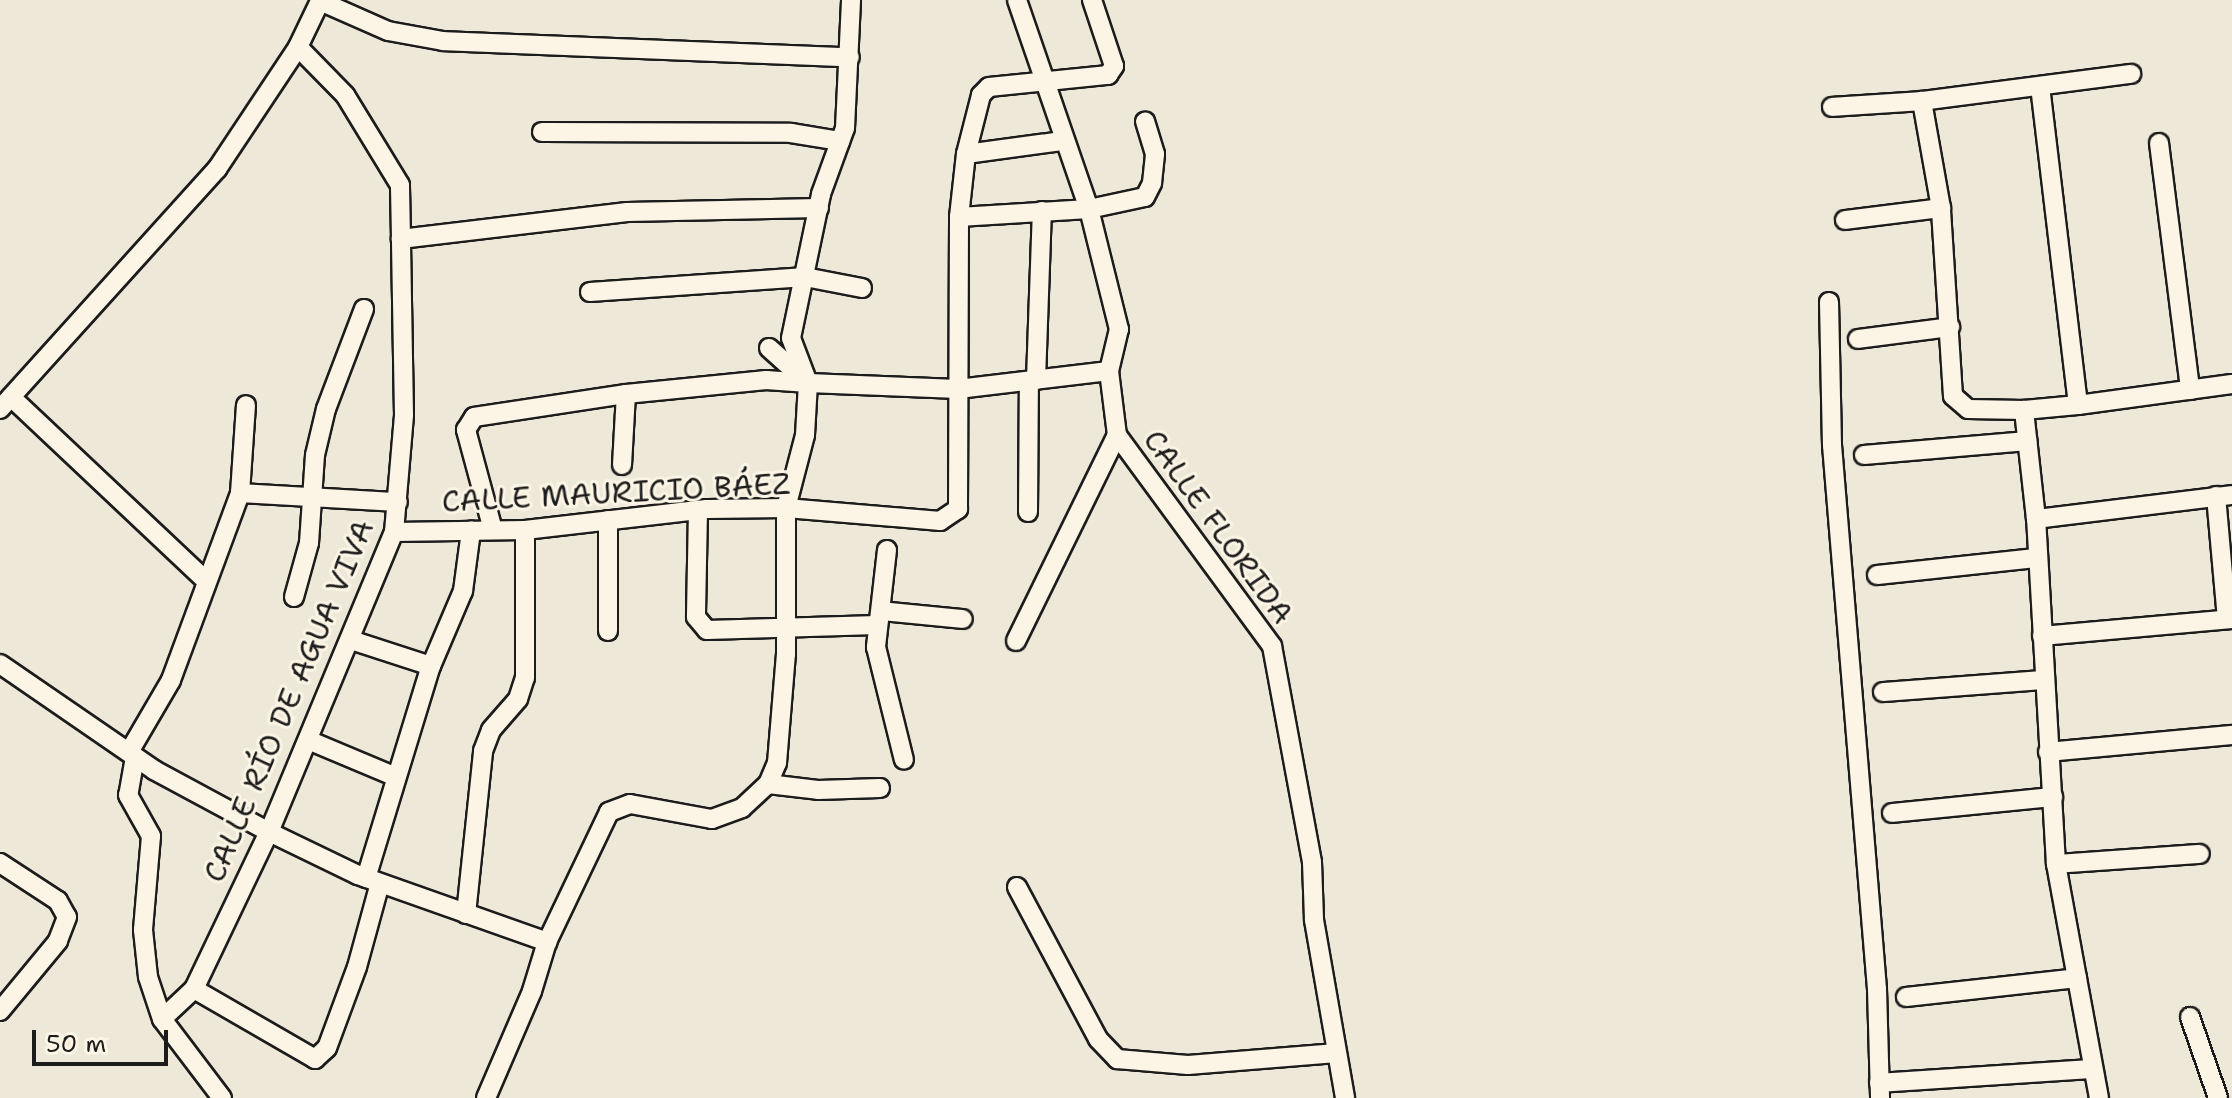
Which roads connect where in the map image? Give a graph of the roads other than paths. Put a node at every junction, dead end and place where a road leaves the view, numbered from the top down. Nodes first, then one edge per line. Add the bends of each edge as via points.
1 (320, 0) edge
2 (851, 0) edge
3 (1017, 0) edge
4 (1092, 0) edge
5 (298, 47) junction
6 (850, 57) junction
7 (2131, 74) dead end
8 (1046, 82) junction
9 (2040, 86) junction
10 (1922, 101) junction
11 (1832, 107) dead end
12 (1145, 121) dead end
13 (542, 132) dead end
14 (840, 141) junction
15 (1062, 141) junction
16 (2159, 143) dead end
17 (966, 154) junction
18 (819, 208) junction
19 (1941, 208) junction
20 (1089, 209) junction
21 (1042, 211) junction
22 (959, 217) junction
23 (1845, 220) dead end
24 (401, 239) junction
25 (805, 277) junction
26 (862, 288) dead end
27 (590, 292) dead end
28 (1829, 302) dead end
29 (364, 309) dead end
30 (1950, 327) junction
31 (1858, 339) dead end
32 (769, 348) dead end
33 (1109, 371) junction
34 (1032, 380) junction
35 (808, 383) junction
36 (2232, 384) edge
37 (958, 389) junction
38 (2190, 390) junction
39 (626, 394) junction
40 (6, 403) edge
41 (246, 405) dead end
42 (2078, 405) junction
43 (2024, 410) junction
44 (1117, 435) junction
45 (2027, 441) junction
46 (1864, 455) dead end
47 (622, 465) dead end
48 (240, 493) junction
49 (2224, 496) edge
50 (315, 497) junction
51 (398, 502) junction
52 (786, 508) junction
53 (698, 510) junction
54 (1028, 512) dead end
55 (2036, 519) junction
56 (608, 520) junction
57 (493, 530) junction
58 (525, 530) junction
59 (471, 531) junction
60 (394, 532) junction
61 (887, 550) dead end
62 (2036, 558) junction
63 (1877, 575) dead end
64 (204, 579) junction
65 (294, 597) dead end
66 (879, 618) junction
67 (963, 619) dead end
68 (2230, 619) edge
69 (786, 629) junction
70 (608, 631) dead end
71 (2042, 636) junction
72 (351, 640) junction
73 (1016, 641) dead end
74 (0, 664) edge
75 (431, 666) junction
76 (2044, 680) junction
77 (1883, 692) dead end
78 (2232, 735) edge
79 (308, 740) junction
80 (2048, 752) junction
81 (132, 755) junction
82 (904, 760) dead end
83 (396, 777) junction
84 (768, 784) junction
85 (880, 788) dead end
86 (2053, 797) junction
87 (1892, 813) dead end
88 (269, 832) junction
89 (2200, 854) dead end
90 (0, 863) edge
91 (2056, 864) junction
92 (373, 880) junction
93 (1017, 887) dead end
94 (466, 914) junction
95 (547, 942) junction
96 (2077, 978) junction
97 (194, 989) junction
98 (1906, 997) dead end
99 (0, 1011) edge
100 (2190, 1017) dead end
101 (162, 1019) junction
102 (1337, 1053) junction
103 (2090, 1069) junction
104 (1880, 1090) edge
105 (222, 1098) edge
106 (486, 1098) edge
107 (1345, 1098) edge
108 (2099, 1098) edge
109 (2218, 1098) edge

1 - 5 street
1 - 6 street via 388,31 443,41
2 - 6 street
3 - 8 street, CALLE FLORIDA
4 - 8 street via 1114,66 1108,75
5 - 24 street, CALLE RÍO DE AGUA VIVA via 345,95 400,185
5 - 40 street via 217,169
6 - 14 street
7 - 9 street
8 - 15 street, CALLE FLORIDA
8 - 17 street via 989,87 981,95
9 - 10 street
9 - 42 street
10 - 11 street
10 - 19 street
12 - 20 street via 1155,154 1145,197
13 - 14 street via 791,133
14 - 18 street
15 - 17 street
15 - 20 street, CALLE FLORIDA
16 - 38 street
17 - 22 street
18 - 24 street via 627,212
18 - 25 street
19 - 23 street
19 - 30 street
20 - 21 street
20 - 33 street, CALLE FLORIDA via 1119,329
21 - 22 street
21 - 34 street
22 - 37 street
24 - 51 street, CALLE RÍO DE AGUA VIVA via 404,415
25 - 26 street
25 - 27 street
25 - 35 street via 791,338
28 - 104 street via 1832,445 1877,989
29 - 50 street via 326,409 315,455
30 - 31 street
30 - 43 street via 1953,396 1959,404
32 - 35 street
33 - 34 street
33 - 44 street, CALLE FLORIDA
34 - 37 street
34 - 54 street
35 - 37 street
35 - 39 street via 766,380
35 - 52 street via 805,435
36 - 38 street
37 - 52 street, CALLE MAURICIO BÁEZ via 958,509 940,521
38 - 42 street
39 - 47 street
39 - 57 street via 474,417 466,430
40 - 64 street
41 - 48 street
42 - 43 street
43 - 45 street
44 - 73 street
44 - 102 street, CALLE FLORIDA via 1272,646 1312,862 1314,920
45 - 46 street
45 - 55 street
48 - 50 street
48 - 64 street
49 - 55 street
49 - 68 street
50 - 51 street
50 - 65 street
51 - 60 street, CALLE RÍO DE AGUA VIVA
52 - 53 street, CALLE MAURICIO BÁEZ
52 - 69 street
53 - 56 street, CALLE MAURICIO BÁEZ
53 - 69 street via 696,617 707,630
55 - 62 street
56 - 58 street, CALLE MAURICIO BÁEZ
56 - 70 street
57 - 58 street, CALLE MAURICIO BÁEZ
57 - 59 street, CALLE MAURICIO BÁEZ
58 - 94 street via 525,678 518,699 491,730 483,751
59 - 60 street, CALLE MAURICIO BÁEZ
59 - 75 street via 463,591
60 - 72 street, CALLE RÍO DE AGUA VIVA
61 - 66 street
62 - 63 street
62 - 71 street
64 - 81 street via 171,680
66 - 67 street
66 - 69 street
66 - 82 street via 876,647
68 - 71 street
69 - 84 street via 777,763
71 - 76 street
72 - 75 street
72 - 79 street, CALLE RÍO DE AGUA VIVA
74 - 81 street
75 - 83 street
76 - 77 street
76 - 80 street
78 - 80 street
79 - 83 street
79 - 88 street, CALLE RÍO DE AGUA VIVA
80 - 86 street
81 - 88 street
81 - 101 street via 127,787 151,836 143,930 148,977
83 - 92 street
84 - 85 street via 818,790
84 - 95 street via 742,808 712,819 630,804 609,812
86 - 87 street
86 - 91 street
88 - 92 street
88 - 97 street, CALLE RÍO DE AGUA VIVA
89 - 91 street
90 - 99 street via 58,901 67,917 58,941
91 - 96 street
92 - 94 street
92 - 97 street via 352,981 327,1048 315,1059
93 - 102 street via 1098,1039 1117,1059 1188,1065
94 - 95 street
95 - 106 street
96 - 98 street
96 - 103 street
97 - 101 street, CALLE RÍO DE AGUA VIVA
100 - 109 street
101 - 105 street
102 - 107 street, CALLE FLORIDA
103 - 104 street
103 - 108 street

